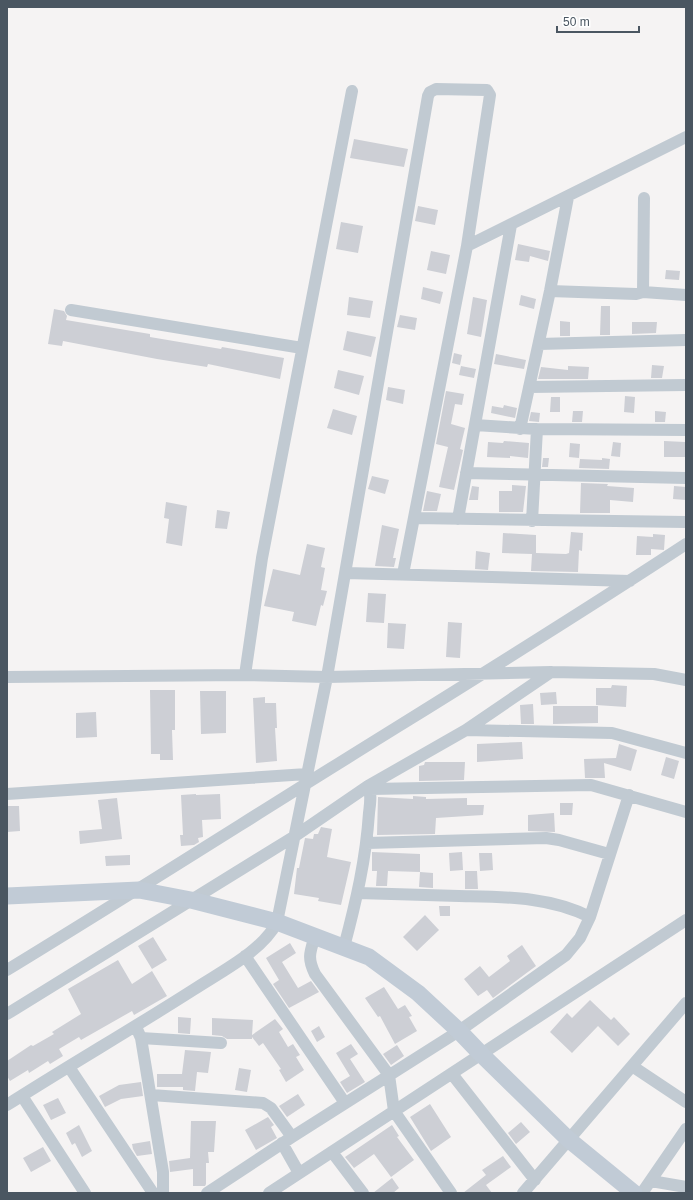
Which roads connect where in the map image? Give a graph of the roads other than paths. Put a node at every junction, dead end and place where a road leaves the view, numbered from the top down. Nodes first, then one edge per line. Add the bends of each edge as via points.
1 (352, 91) dead end
2 (686, 137) edge
3 (568, 197) junction
4 (644, 198) dead end
5 (511, 225) junction
6 (467, 246) junction
7 (550, 291) junction
8 (642, 292) junction
9 (686, 295) edge
10 (71, 310) dead end
11 (686, 340) edge
12 (539, 344) junction
13 (302, 348) junction
14 (686, 385) edge
15 (529, 387) junction
16 (475, 425) junction
17 (520, 429) junction
18 (537, 430) junction
19 (686, 430) edge
20 (466, 473) junction
21 (535, 475) junction
22 (686, 478) edge
23 (414, 518) junction
24 (458, 519) junction
25 (532, 521) junction
26 (686, 522) edge
27 (686, 544) edge
28 (346, 572) junction
29 (403, 574) junction
30 (630, 580) junction
31 (550, 672) junction
32 (485, 674) junction
33 (245, 676) junction
34 (7, 677) edge
35 (326, 678) junction
36 (686, 680) edge
37 (466, 730) junction
38 (686, 753) edge
39 (306, 779) junction
40 (369, 787) junction
41 (7, 794) edge
42 (629, 795) junction
43 (686, 812) edge
44 (295, 836) junction
45 (367, 844) junction
46 (609, 854) junction
47 (139, 890) junction
48 (358, 893) junction
49 (7, 896) edge
50 (192, 900) junction
51 (590, 917) junction
52 (686, 920) edge
53 (277, 922) junction
54 (315, 936) junction
55 (344, 947) junction
56 (245, 956) junction
57 (7, 970) edge
58 (686, 1003) edge
59 (7, 1014) edge
60 (136, 1027) junction
61 (459, 1031) junction
62 (141, 1038) junction
63 (221, 1043) dead end
64 (482, 1055) junction
65 (632, 1066) junction
66 (69, 1067) junction
67 (452, 1074) junction
68 (389, 1075) junction
69 (151, 1095) junction
70 (22, 1096) junction
71 (686, 1102) edge
72 (345, 1103) junction
73 (7, 1106) edge
74 (394, 1112) junction
75 (686, 1129) edge
76 (287, 1140) junction
77 (568, 1140) junction
78 (332, 1152) junction
79 (299, 1173) junction
80 (535, 1180) junction
81 (651, 1181) junction
82 (686, 1187) edge
83 (283, 1189) edge
84 (86, 1193) edge
85 (153, 1193) edge
86 (163, 1193) edge
87 (207, 1193) edge
88 (269, 1193) edge
89 (362, 1193) edge
90 (451, 1193) edge
91 (523, 1193) edge
92 (634, 1193) edge
93 (642, 1193) edge

1 - 13 street
2 - 3 street
3 - 5 street
3 - 7 street
4 - 8 street
5 - 6 street
5 - 16 street
6 - 23 street
6 - 28 street via 490,95 486,90 436,89 428,96
7 - 8 street via 636,294
7 - 12 street
8 - 9 street
10 - 13 street
11 - 12 street
12 - 15 street
13 - 33 street via 262,558
14 - 15 street
15 - 17 street
16 - 17 street
16 - 20 street
17 - 18 street
18 - 19 street
18 - 21 street
20 - 21 street
20 - 24 street
21 - 22 street
21 - 25 street
23 - 24 street
23 - 29 street
24 - 25 street
25 - 26 street
27 - 30 street
28 - 29 street
28 - 35 street
29 - 30 street
30 - 32 street
31 - 32 street
31 - 36 street via 654,674
31 - 37 street
32 - 35 street
32 - 39 street
33 - 34 street
33 - 35 street
35 - 39 street
37 - 38 street via 612,733
37 - 40 street
39 - 41 street
39 - 44 street
39 - 47 street
40 - 42 street via 585,785
40 - 44 street
40 - 45 street
42 - 43 street
42 - 46 street
44 - 50 street
44 - 53 street
45 - 46 street via 546,838
45 - 48 street
46 - 51 street
47 - 49 main road
47 - 50 main road
47 - 57 street
48 - 51 street via 520,898 555,904
48 - 55 street
50 - 53 main road
50 - 59 street
51 - 61 street via 580,938 566,955
52 - 64 street
53 - 54 main road
53 - 56 street via 269,936
54 - 55 main road
54 - 68 street via 310,963
55 - 61 main road via 369,957 418,993
56 - 60 street
56 - 72 street
58 - 65 street
60 - 62 street
60 - 66 street
61 - 64 main road
61 - 68 street
62 - 63 street
62 - 69 street
64 - 67 street
64 - 77 main road
65 - 71 street
65 - 77 street
66 - 70 street
66 - 85 street
67 - 74 street
67 - 80 street
68 - 72 street
68 - 74 street
69 - 76 street via 263,1103 272,1108
69 - 86 street via 163,1172
70 - 73 street
70 - 84 street
72 - 76 street
74 - 78 street
74 - 90 street
75 - 81 street
76 - 79 street
76 - 87 street
77 - 80 street
77 - 92 main road
78 - 79 street
78 - 89 street
79 - 83 street
80 - 91 street
81 - 82 street
81 - 93 street
83 - 88 street

